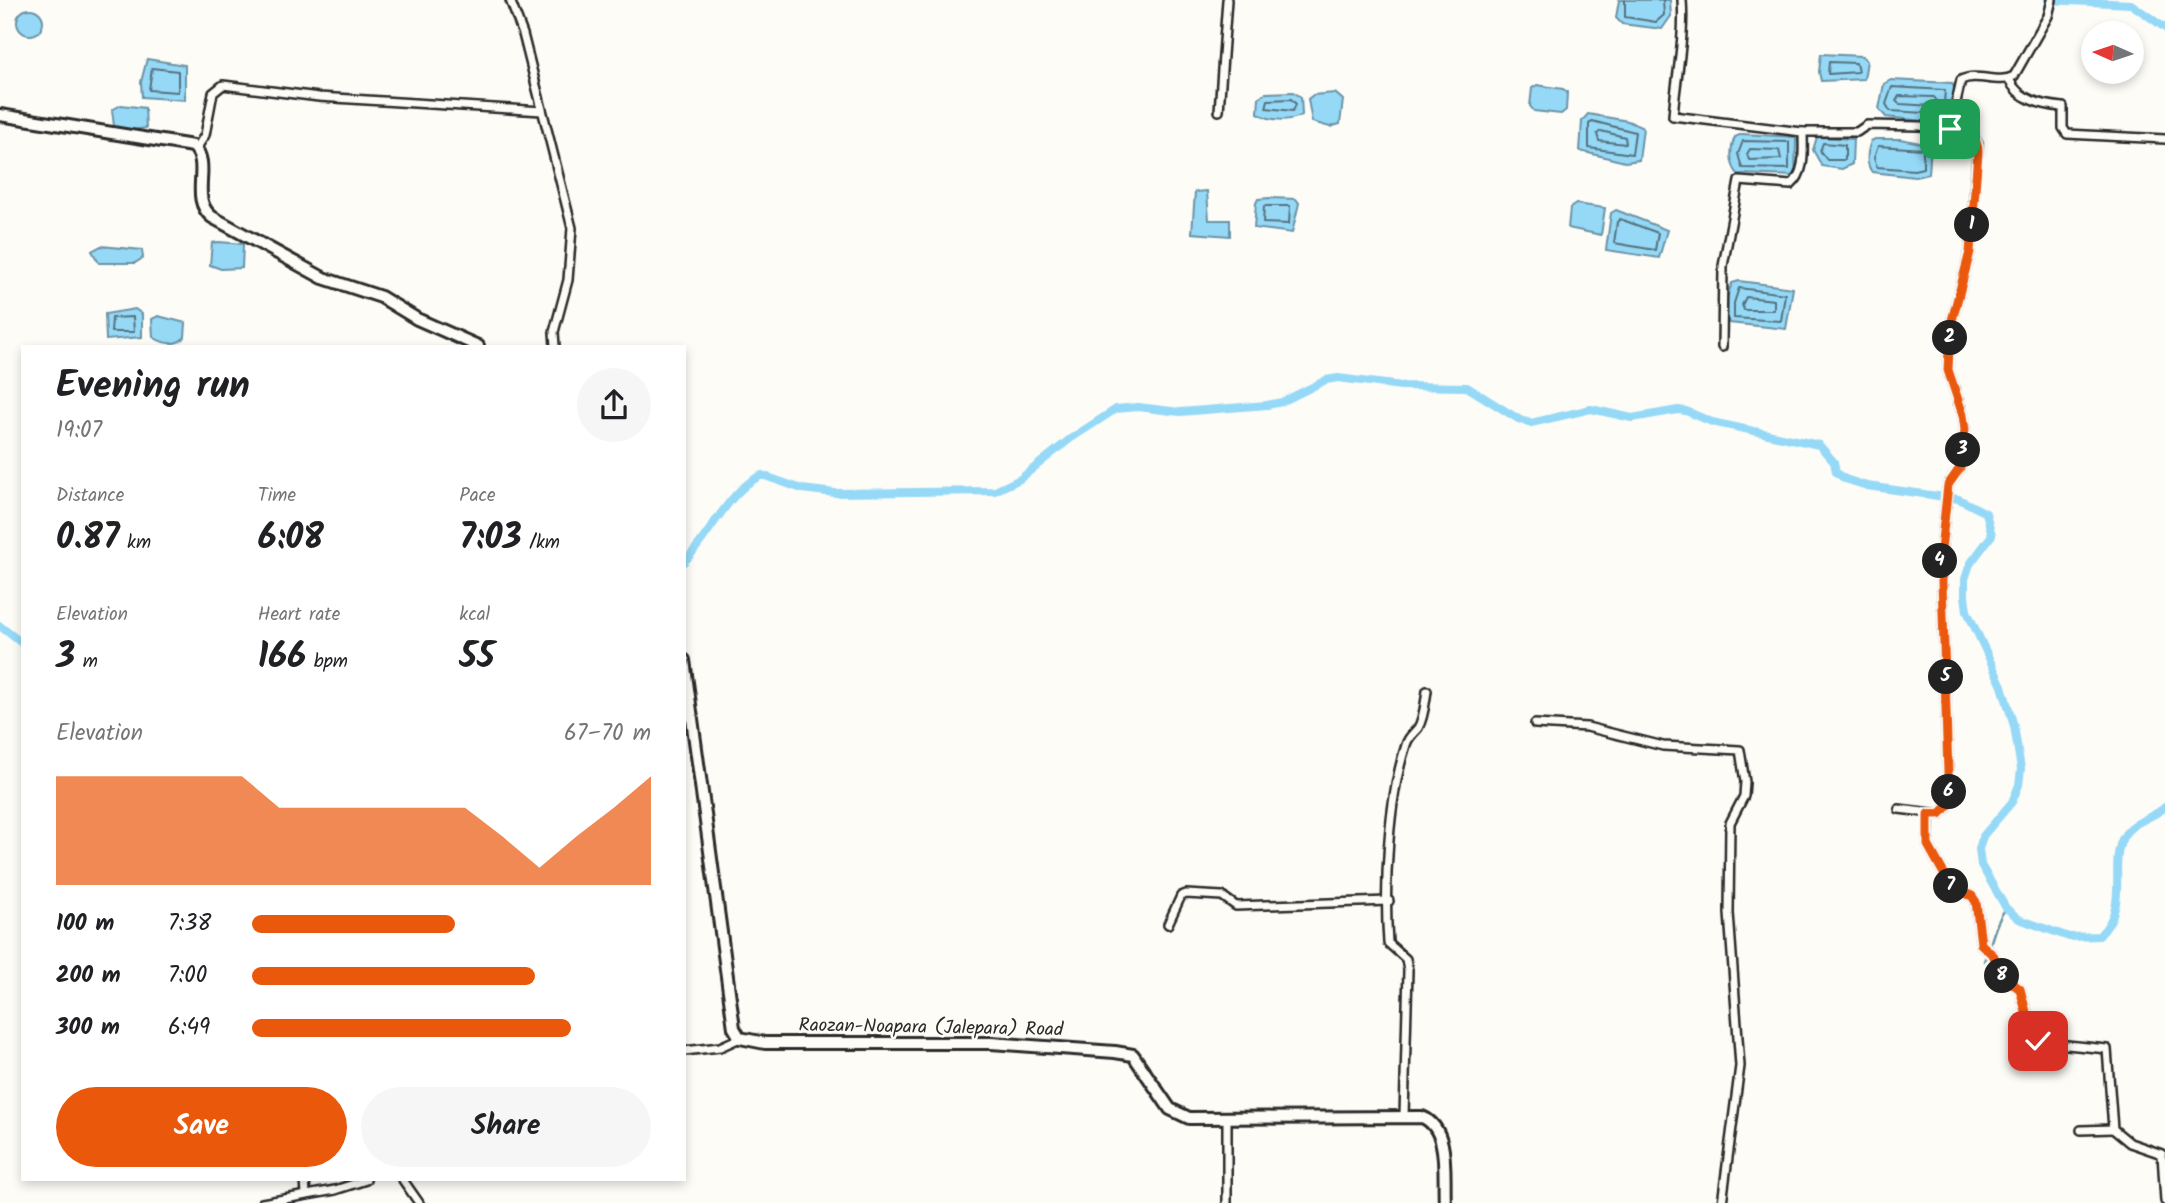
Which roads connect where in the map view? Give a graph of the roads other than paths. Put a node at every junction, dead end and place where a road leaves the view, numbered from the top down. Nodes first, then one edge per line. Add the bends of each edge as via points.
1 (510, 0) edge
2 (1227, 0) edge
3 (1682, 0) edge
4 (2052, 3) edge
5 (2009, 79) junction
6 (542, 111) junction
7 (1219, 111) dead end
8 (0, 115) edge
9 (1950, 129) junction
10 (1803, 132) junction
11 (2165, 139) edge
12 (196, 149) junction
13 (476, 345) edge
14 (555, 345) edge
15 (1722, 347) dead end
16 (686, 674) edge
17 (1427, 691) dead end
18 (1535, 724) dead end
19 (1899, 809) dead end
20 (1928, 814) junction
21 (1389, 901) junction
22 (1168, 924) dead end
23 (740, 1038) junction
24 (686, 1051) edge
25 (1404, 1116) junction
26 (1227, 1117) junction
27 (2113, 1129) junction
28 (2081, 1130) dead end
29 (2164, 1153) edge
30 (305, 1181) edge
31 (363, 1181) edge
32 (404, 1181) edge
33 (306, 1195) junction
34 (2165, 1201) edge
35 (262, 1203) edge
36 (419, 1203) edge
37 (1227, 1203) edge
38 (1445, 1203) edge
39 (1722, 1203) edge

1 - 6 street
2 - 7 street
3 - 10 street via 1685,28 1673,116
4 - 5 street
5 - 9 street via 1970,76 1961,80
5 - 11 street via 2017,93 2063,107 2067,134
6 - 12 street via 331,98 223,85 213,93 205,135
6 - 14 street via 572,228 568,280
8 - 12 main road via 175,141
9 - 10 street via 1867,125 1857,132
9 - 20 street via 1971,134 1978,153 1970,252 1950,328 1948,370 1963,415 1960,468 1948,485 1944,504 1940,574 1949,805 1940,814
10 - 15 street via 1798,180 1791,185 1739,181 1723,266
12 - 13 main road via 201,202 212,217 323,278 381,297
16 - 23 main road via 733,1018
17 - 21 street via 1421,720 1406,744 1393,805
18 - 39 street via 1587,727 1663,746 1740,750 1744,796 1730,823 1729,875 1740,1066
19 - 20 street
20 - 27 street via 1928,845 1952,888 1976,902 1987,949 1998,973 2020,989 2038,1041 2107,1049
21 - 22 street via 1236,906 1222,896 1186,894 1174,905
21 - 25 street via 1388,943 1406,959 1408,970
23 - 24 street via 720,1048
23 - 26 main road, Raozan-Noapara (Jalepara) Road via 765,1043 991,1043 1115,1052 1133,1055 1170,1109 1189,1118
25 - 26 main road, Raozan-Noapara (Jalepara) Road
25 - 38 main road, Raozan-Noapara (Jalepara) Road via 1427,1119 1438,1131
26 - 37 street
27 - 28 street
27 - 29 street via 2130,1143
29 - 34 street
30 - 33 street
31 - 33 street
32 - 36 street
33 - 35 street

